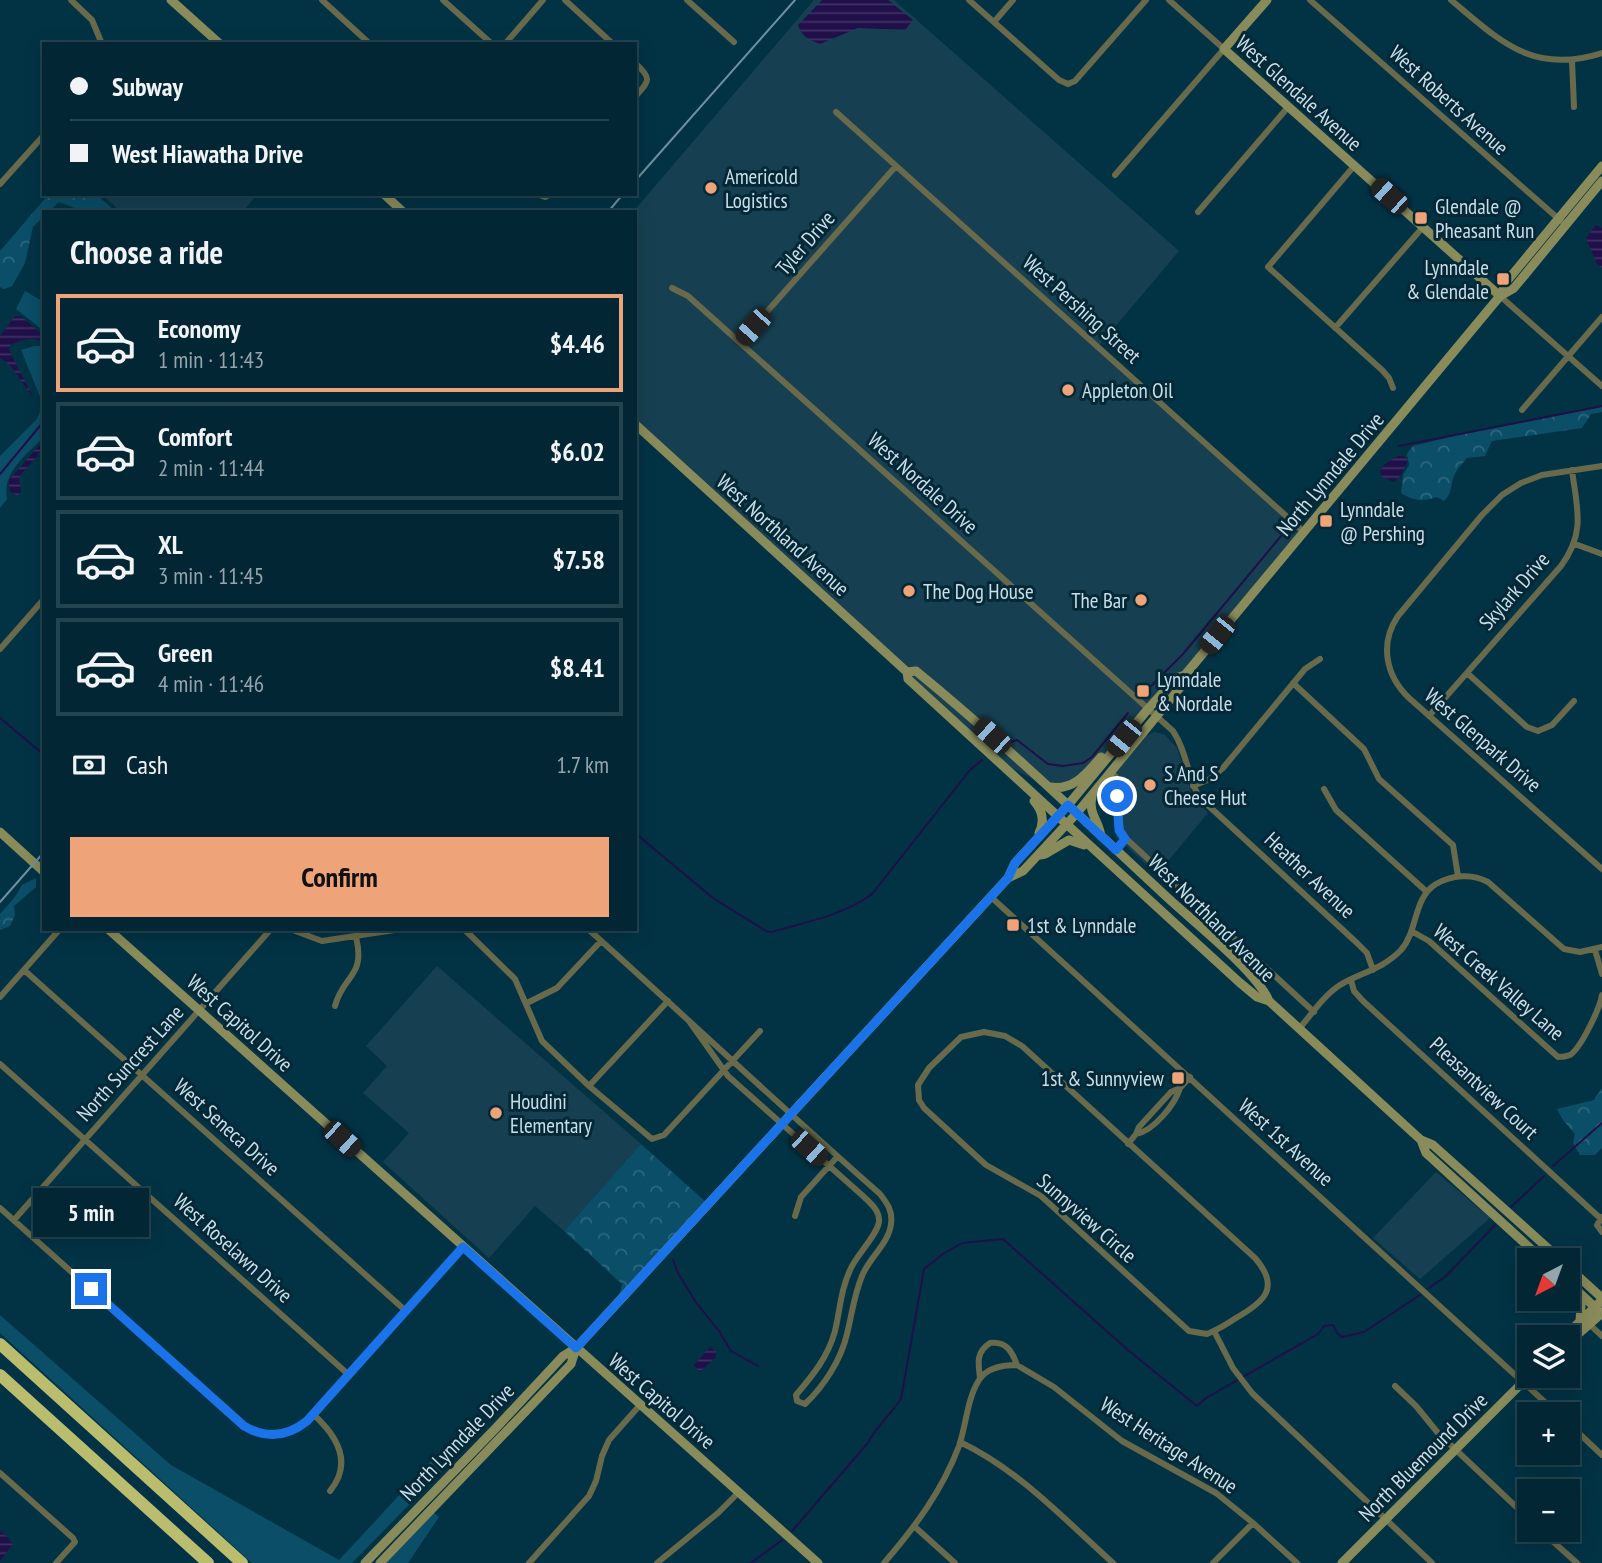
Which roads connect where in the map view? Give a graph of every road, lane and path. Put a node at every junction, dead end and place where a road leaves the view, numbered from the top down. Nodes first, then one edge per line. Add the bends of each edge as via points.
1 (71, 0) edge
2 (172, 0) edge
3 (321, 0) edge
4 (443, 0) edge
5 (543, 0) edge
6 (565, 0) edge
7 (687, 0) edge
8 (969, 0) edge
9 (1013, 0) edge
10 (1146, 0) edge
11 (1169, 0) edge
12 (1267, 0) edge
13 (1310, 0) edge
14 (1451, 0) edge
15 (993, 22) junction
16 (101, 42) edge
17 (218, 42) edge
18 (368, 42) edge
19 (490, 42) edge
20 (507, 42) edge
21 (611, 42) edge
22 (734, 42) dead end
23 (1224, 49) junction
24 (1602, 53) edge
25 (1572, 61) junction
26 (637, 65) edge
27 (637, 95) edge
28 (1289, 106) junction
29 (1574, 107) dead end
30 (836, 112) dead end
31 (42, 137) edge
32 (1354, 165) junction
33 (895, 166) junction
34 (1602, 166) edge
35 (1115, 176) dead end
36 (1, 181) edge
37 (1602, 181) edge
38 (386, 196) edge
39 (401, 210) edge
40 (1198, 212) dead end
41 (1563, 222) junction
42 (1423, 227) junction
43 (672, 288) dead end
44 (1500, 296) junction
45 (1602, 317) edge
46 (1335, 328) junction
47 (740, 342) junction
48 (1567, 355) junction
49 (1602, 386) edge
50 (1393, 388) dead end
51 (1522, 410) dead end
52 (637, 426) edge
53 (1602, 466) edge
54 (1572, 470) junction
55 (1304, 532) junction
56 (1575, 544) junction
57 (1602, 554) edge
58 (42, 601) edge
59 (0, 649) edge
60 (1320, 659) dead end
61 (907, 672) junction
62 (1467, 673) junction
63 (1185, 675) junction
64 (1293, 683) junction
65 (1574, 701) dead end
66 (1148, 709) junction
67 (1157, 716) junction
68 (1429, 716) junction
69 (1112, 753) junction
70 (1004, 766) junction
71 (1111, 772) junction
72 (1193, 786) junction
73 (1048, 787) junction
74 (1324, 789) dead end
75 (1094, 792) junction
76 (1068, 805) junction
77 (1077, 813) junction
78 (1058, 816) junction
79 (1067, 824) junction
80 (0, 832) edge
81 (1101, 836) junction
82 (1125, 839) junction
83 (1037, 840) junction
84 (1095, 850) junction
85 (1116, 850) junction
86 (1038, 855) junction
87 (1602, 869) edge
88 (42, 870) edge
89 (1458, 876) junction
90 (1008, 878) junction
91 (1427, 892) junction
92 (991, 897) junction
93 (58, 931) edge
94 (110, 931) edge
95 (269, 931) edge
96 (295, 931) edge
97 (390, 931) edge
98 (466, 931) edge
99 (589, 931) edge
100 (1413, 932) junction
101 (356, 937) junction
102 (601, 941) junction
103 (1599, 948) edge
104 (24, 970) junction
105 (1373, 970) junction
106 (1602, 974) edge
107 (1351, 980) junction
108 (1602, 995) edge
109 (0, 997) edge
110 (667, 1001) junction
111 (1269, 1002) junction
112 (527, 1003) junction
113 (335, 1006) dead end
114 (200, 1011) junction
115 (1314, 1012) junction
116 (689, 1021) junction
117 (1299, 1029) junction
118 (760, 1031) dead end
119 (732, 1062) junction
120 (0, 1064) edge
121 (723, 1071) junction
122 (142, 1075) junction
123 (1190, 1077) junction
124 (589, 1086) junction
125 (790, 1116) junction
126 (782, 1124) junction
127 (85, 1140) junction
128 (1422, 1140) junction
129 (1128, 1144) junction
130 (837, 1157) junction
131 (829, 1166) junction
132 (886, 1201) junction
133 (0, 1208) edge
134 (876, 1208) junction
135 (794, 1216) dead end
136 (1601, 1217) edge
137 (14, 1220) junction
138 (1602, 1232) edge
139 (463, 1247) junction
140 (1530, 1248) edge
141 (1547, 1248) edge
142 (1580, 1282) edge
143 (845, 1285) junction
144 (857, 1289) junction
145 (1580, 1293) edge
146 (1580, 1302) edge
147 (1601, 1308) edge
148 (406, 1311) junction
149 (1584, 1323) junction
150 (1580, 1326) edge
151 (1580, 1328) edge
152 (1214, 1331) junction
153 (1602, 1336) edge
154 (0, 1344) edge
155 (830, 1346) junction
156 (576, 1348) junction
157 (841, 1351) junction
158 (1017, 1365) junction
159 (1517, 1370) edge
160 (0, 1374) edge
161 (349, 1374) junction
162 (980, 1378) junction
163 (1395, 1386) dead end
164 (1517, 1387) edge
165 (1535, 1388) edge
166 (1547, 1402) edge
167 (640, 1405) junction
168 (314, 1415) junction
169 (1580, 1434) edge
170 (960, 1442) junction
171 (1455, 1450) junction
172 (1602, 1455) edge
173 (0, 1474) edge
174 (330, 1490) dead end
175 (739, 1492) junction
176 (1517, 1508) edge
177 (1385, 1520) junction
178 (1253, 1522) junction
179 (915, 1527) junction
180 (1553, 1542) edge
181 (56, 1563) edge
182 (208, 1563) edge
183 (242, 1563) edge
184 (365, 1563) edge
185 (380, 1563) edge
186 (529, 1563) edge
187 (657, 1563) edge
188 (818, 1563) edge
189 (884, 1563) edge
190 (955, 1563) edge
191 (1113, 1563) edge
192 (1213, 1563) edge
193 (1297, 1563) edge
194 (1342, 1563) edge
195 (1432, 1563) edge
196 (1577, 1563) edge

1 - 16 street via 92,20
2 - 17 main road
3 - 18 street
4 - 19 street
5 - 20 street
6 - 21 street
7 - 22 street
8 - 15 street
9 - 15 street
10 - 15 street via 1069,84
11 - 23 street, West Glendale Avenue
12 - 23 main road
13 - 41 street, West Roberts Avenue
14 - 25 street via 1504,43 1540,59
23 - 28 main road, West Glendale Avenue
23 - 35 street
24 - 25 street
25 - 29 street
26 - 27 street via 648,79
28 - 32 main road, West Glendale Avenue
28 - 40 street
30 - 33 street, West Pershing Street
31 - 36 street
32 - 42 main road, West Glendale Avenue
32 - 46 street via 1268,267
33 - 47 street, Tyler Drive
33 - 55 street, West Pershing Street
34 - 41 main road, North Lynndale Drive
37 - 41 main road, North Lynndale Drive
38 - 39 main road
41 - 44 main road, North Lynndale Drive via 1507,281
42 - 44 main road, West Glendale Avenue
42 - 46 street
43 - 47 street, West Nordale Drive via 688,296
44 - 48 street
44 - 55 main road, North Lynndale Drive
45 - 48 street
46 - 50 street via 1389,377
47 - 66 street, West Nordale Drive
48 - 49 street
48 - 51 street
52 - 61 main road, West Northland Avenue
53 - 54 street
54 - 56 street, Skylark Drive via 1578,524
54 - 68 street, West Glenpark Drive via 1531,479 1502,495 1398,616 1388,640 1389,670 1402,692
55 - 63 main road, North Lynndale Drive
56 - 57 street
56 - 62 street, Skylark Drive
58 - 59 street
60 - 64 street
61 - 70 main road, West Northland Avenue via 908,679
61 - 73 main road, West Northland Avenue via 915,671 962,709
62 - 65 street via 1533,730 1548,729
62 - 68 street, Skylark Drive
63 - 66 main road, North Lynndale Drive via 1176,678
63 - 67 main road, North Lynndale Drive
64 - 72 street via 1223,768
64 - 89 street via 1364,748 1380,779 1453,845
66 - 67 street, Heather Avenue
66 - 69 main road, North Lynndale Drive
67 - 71 main road, North Lynndale Drive
67 - 72 street, Heather Avenue via 1179,741
68 - 87 street, West Glenpark Drive
69 - 73 main road via 1104,754 1070,786
69 - 76 main road, North Lynndale Drive
70 - 78 main road, West Northland Avenue
70 - 83 main road via 1006,775 1040,808 1043,821
71 - 75 main road, North Lynndale Drive
71 - 82 street via 1116,777 1119,826
72 - 105 street, Heather Avenue via 1210,808 1367,953
73 - 76 main road, West Northland Avenue
74 - 91 street via 1336,810
75 - 77 main road, North Lynndale Drive
75 - 81 main road via 1091,810
76 - 77 main road, West Northland Avenue
76 - 78 main road, North Lynndale Drive
77 - 79 main road, North Lynndale Drive
77 - 81 main road, West Northland Avenue
78 - 79 main road, West Northland Avenue
78 - 83 main road, North Lynndale Drive
79 - 84 main road, West Northland Avenue
79 - 86 main road, North Lynndale Drive
80 - 88 main road
81 - 85 main road, West Northland Avenue
82 - 85 street
82 - 115 street
83 - 90 main road, North Lynndale Drive via 1015,863
84 - 86 main road via 1069,840
84 - 111 main road, West Northland Avenue via 1238,982
85 - 111 main road, West Northland Avenue via 1218,943 1264,989
86 - 90 main road, North Lynndale Drive via 1023,871
89 - 91 street
89 - 103 street via 1488,882 1564,949
90 - 92 main road, North Lynndale Drive
91 - 100 street
92 - 123 street, West 1st Avenue
92 - 125 main road, North Lynndale Drive
93 - 104 street
94 - 114 main road, West Capitol Drive
95 - 114 street, North Suncrest Lane
96 - 101 street via 322,941
97 - 101 street
98 - 112 street via 510,972
99 - 102 street
100 - 105 street via 1399,951
100 - 108 street, West Creek Valley Lane via 1437,948 1558,1057 1575,1049
101 - 113 street via 358,965
102 - 110 street
102 - 112 street via 557,988
103 - 106 street
104 - 109 street
104 - 122 street, West Seneca Drive
105 - 107 street
107 - 115 street via 1335,989
107 - 136 street, Pleasantview Court via 1363,1002
110 - 116 street
110 - 124 street
111 - 117 main road, West Northland Avenue
112 - 124 street via 542,1041
114 - 122 street, North Suncrest Lane
114 - 139 main road, West Capitol Drive
115 - 117 street
116 - 119 street
116 - 121 street
117 - 128 main road, West Northland Avenue
118 - 119 street
119 - 121 street
119 - 125 street
120 - 127 street, West Roselawn Drive
121 - 124 street via 664,1135 652,1139
121 - 126 street
122 - 127 street, North Suncrest Lane
122 - 148 street, West Seneca Drive
123 - 129 street via 1171,1092
123 - 159 street, West 1st Avenue
125 - 126 main road, North Lynndale Drive
125 - 130 street
126 - 131 street
126 - 156 main road, North Lynndale Drive
127 - 137 street, North Suncrest Lane
127 - 161 street, West Roselawn Drive
128 - 140 main road, West Northland Avenue via 1426,1153
128 - 141 main road, West Northland Avenue
129 - 152 street, Sunnyview Circle via 1255,1258 1266,1274 1267,1290 1259,1304
129 - 152 street, Sunnyview Circle via 1022,1046 1005,1036 984,1032 961,1037 918,1085 924,1108 986,1166 1041,1196 1186,1329 1202,1335
130 - 131 street
130 - 132 street
131 - 134 street
131 - 135 street via 801,1197
132 - 134 street
132 - 144 street via 890,1230
133 - 137 street
134 - 143 street via 877,1229
136 - 138 street, Pleasantview Court via 1597,1225
137 - 168 street via 244,1426 275,1435 295,1431
139 - 148 street
139 - 156 main road, West Capitol Drive
142 - 147 main road
143 - 144 street
143 - 155 street
144 - 157 street
145 - 147 main road
146 - 149 main road
147 - 149 main road
148 - 161 street
149 - 150 main road
149 - 151 main road
149 - 153 street
152 - 177 street via 1246,1386
154 - 183 highway
155 - 157 street
155 - 157 street via 796,1395 801,1404 819,1389
156 - 167 main road, West Capitol Drive
156 - 184 main road, North Lynndale Drive via 563,1356
156 - 185 main road, North Lynndale Drive via 571,1364 553,1384
158 - 162 street via 992,1369
158 - 162 street, West Heritage Avenue via 1011,1350 990,1343 978,1358
158 - 178 street, West Heritage Avenue via 1054,1387 1122,1441 1197,1481
160 - 182 highway
161 - 168 street
162 - 170 street
163 - 171 street
164 - 171 main road, North Bluemound Drive
165 - 166 street, West 1st Avenue
167 - 175 main road, West Capitol Drive
167 - 186 street via 609,1440 589,1496
168 - 174 street via 339,1449 340,1475
169 - 172 street
170 - 179 street via 943,1483
170 - 191 street via 1017,1476
171 - 176 street
171 - 177 main road, North Bluemound Drive
173 - 181 street via 73,1538 72,1548
175 - 187 street
175 - 188 main road, West Capitol Drive
177 - 194 main road, North Bluemound Drive
177 - 195 street
178 - 192 street
178 - 193 street, West Heritage Avenue
179 - 189 street
179 - 190 street
180 - 196 street

